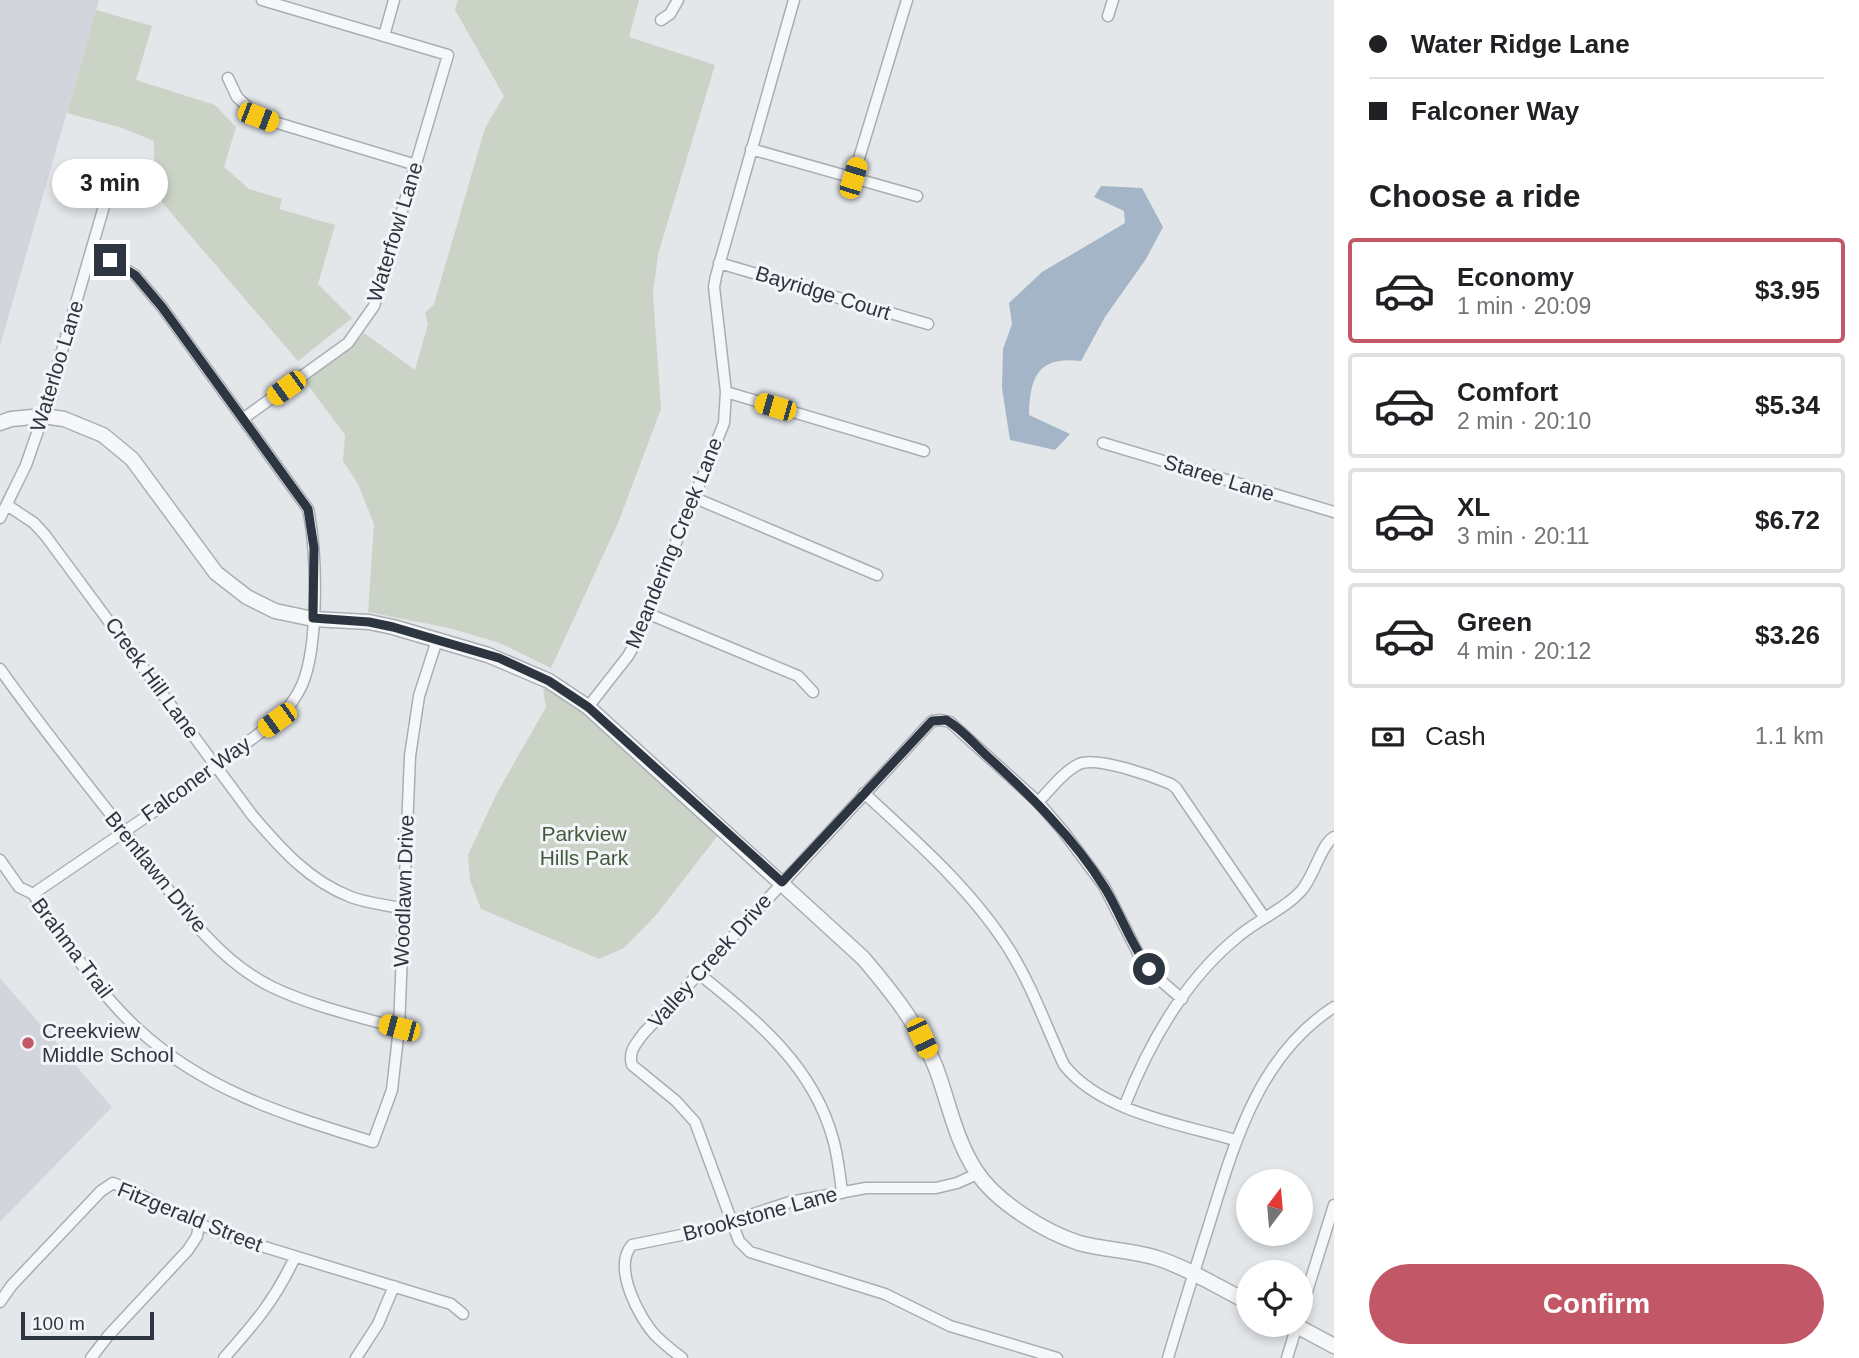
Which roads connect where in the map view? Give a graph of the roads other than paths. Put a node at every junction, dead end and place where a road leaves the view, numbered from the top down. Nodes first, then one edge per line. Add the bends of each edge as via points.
1 (262, 0) edge
2 (394, 0) edge
3 (678, 0) edge
4 (794, 0) edge
5 (906, 0) edge
6 (1113, 0) edge
7 (277, 2) edge
8 (1108, 16) dead end
9 (661, 20) dead end
10 (384, 36) junction
11 (228, 78) dead end
12 (751, 149) junction
13 (416, 165) junction
14 (121, 172) dead end
15 (853, 178) junction
16 (917, 197) dead end
17 (90, 254) junction
18 (719, 263) junction
19 (928, 324) dead end
20 (726, 392) junction
21 (43, 416) junction
22 (244, 418) junction
23 (0, 423) edge
24 (1103, 443) dead end
25 (924, 451) dead end
26 (695, 498) junction
27 (7, 505) junction
28 (1334, 512) edge
29 (0, 518) edge
30 (877, 575) dead end
31 (649, 614) junction
32 (313, 618) junction
33 (437, 640) junction
34 (0, 669) edge
35 (813, 692) dead end
36 (588, 707) junction
37 (216, 765) junction
38 (864, 793) junction
39 (1038, 802) junction
40 (125, 831) junction
41 (1334, 837) edge
42 (0, 860) edge
43 (782, 882) junction
44 (33, 894) junction
45 (404, 909) junction
46 (1264, 917) junction
47 (698, 973) junction
48 (1182, 999) junction
49 (1334, 1007) edge
50 (399, 1028) junction
51 (1124, 1107) junction
52 (1235, 1140) junction
53 (373, 1142) joint
54 (977, 1174) junction
55 (842, 1193) junction
56 (1334, 1205) edge
57 (731, 1222) junction
58 (199, 1224) junction
59 (295, 1256) junction
60 (1313, 1271) edge
61 (1193, 1275) junction
62 (394, 1286) junction
63 (1236, 1295) edge
64 (0, 1302) edge
65 (463, 1314) dead end
66 (1313, 1332) edge
67 (1293, 1337) edge
68 (1334, 1346) edge
69 (1037, 1355) edge
70 (91, 1358) edge
71 (224, 1358) edge
72 (356, 1358) edge
73 (681, 1358) edge
74 (1057, 1358) edge
75 (1168, 1358) edge
76 (1287, 1358) edge

1 - 7 street
2 - 10 street
3 - 9 street
4 - 12 street, Meandering Creek Lane
5 - 15 street
6 - 8 street
7 - 10 street
10 - 13 street, Waterfowl Lane via 449,55
11 - 13 street via 237,97 258,117
12 - 15 street
12 - 18 street, Meandering Creek Lane
13 - 22 street, Waterfowl Lane via 374,306 364,324 348,342
14 - 17 street, Waterloo Lane via 107,196
15 - 16 street
17 - 21 street, Waterloo Lane
17 - 22 street, Falconer Way via 135,275
18 - 19 street, Bayridge Court
18 - 20 street, Meandering Creek Lane via 714,287
20 - 25 street
20 - 26 street, Meandering Creek Lane via 723,423
21 - 23 street
21 - 27 street, Waterloo Lane
21 - 32 street via 103,435 132,459 216,573 247,597 275,611
22 - 32 street, Falconer Way via 308,509 314,548
24 - 28 street, Staree Lane
26 - 30 street
26 - 31 street, Meandering Creek Lane
27 - 29 street, Waterloo Lane
27 - 37 street, Creek Hill Lane via 45,535
31 - 35 street via 798,676
31 - 36 street, Meandering Creek Lane via 628,656
32 - 33 street via 369,622
32 - 37 street, Falconer Way via 307,670 287,709
33 - 36 street via 499,658 549,681
33 - 45 street, Woodlawn Drive via 419,696 410,756
34 - 40 street, Brentlawn Drive
36 - 43 street
37 - 40 street, Falconer Way
37 - 45 street, Creek Hill Lane via 281,849 317,880 352,897
38 - 39 street, Valley Creek Drive via 932,721 941,720 950,722
38 - 43 street, Valley Creek Drive
38 - 51 street via 950,874 994,928 1019,967 1072,1075
39 - 46 street via 1083,762 1102,763 1171,784
39 - 48 street via 1104,887 1140,957
40 - 44 street, Falconer Way
40 - 50 street, Brentlawn Drive via 173,899 237,963 271,986 318,1005
41 - 46 street via 1327,841 1299,893
42 - 44 street, Brahma Trail via 19,887
43 - 47 street, Valley Creek Drive
43 - 54 street via 863,958 906,1012 934,1065 961,1145
44 - 53 street, Brahma Trail via 98,986 173,1058 276,1112
45 - 50 street, Woodlawn Drive
46 - 48 street via 1238,936
47 - 55 street via 777,1041 807,1078 834,1140
47 - 57 street, Valley Creek Drive via 643,1034 630,1057 632,1065 695,1122
48 - 51 street via 1151,1046
49 - 52 street via 1292,1043 1265,1078
50 - 53 street, Woodlawn Drive via 392,1090
51 - 52 street
52 - 61 street
54 - 55 street, Brookstone Lane via 936,1188 866,1188
54 - 61 street via 1005,1201 1055,1233 1080,1243 1136,1251
55 - 57 street, Brookstone Lane via 790,1202
56 - 60 street
57 - 69 street via 750,1252 867,1288 950,1326
57 - 73 street, Brookstone Lane via 637,1242 628,1249 626,1272 640,1314
58 - 59 street, Fitzgerald Street
58 - 64 street, Fitzgerald Street via 122,1186 108,1185
58 - 70 street via 197,1236 181,1259
59 - 62 street, Fitzgerald Street
59 - 71 street via 263,1314
61 - 63 street
61 - 75 street
62 - 65 street, Fitzgerald Street via 451,1304
62 - 72 street via 378,1324
66 - 68 street
67 - 76 street
69 - 74 street

